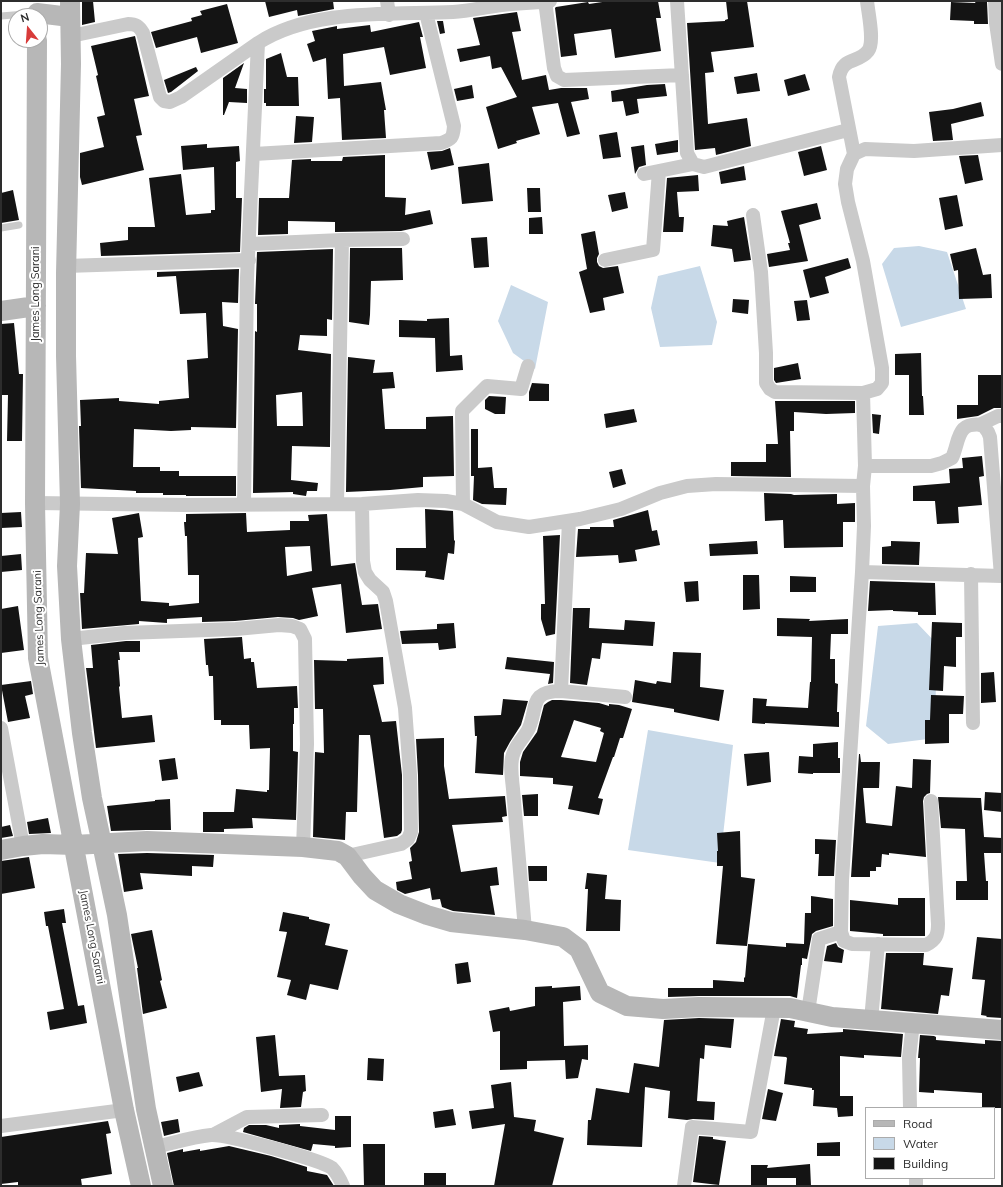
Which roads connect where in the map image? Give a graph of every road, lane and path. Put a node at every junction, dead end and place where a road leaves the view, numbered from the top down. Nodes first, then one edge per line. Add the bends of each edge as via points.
1 (550, 1) edge
2 (677, 1) edge
3 (867, 1) edge
4 (995, 1) edge
5 (545, 2) edge
6 (501, 3) edge
7 (388, 8) edge
8 (48, 13) edge
9 (426, 13) junction
10 (70, 18) edge
11 (258, 43) junction
12 (37, 48) edge
13 (1002, 64) edge
14 (682, 75) junction
15 (848, 130) junction
16 (1002, 145) edge
17 (254, 154) junction
18 (854, 154) junction
19 (693, 164) junction
20 (659, 171) junction
21 (644, 174) dead end
22 (753, 215) dead end
23 (19, 225) dead end
24 (1, 228) edge
25 (403, 239) dead end
26 (342, 240) junction
27 (250, 244) junction
28 (249, 260) junction
29 (605, 260) dead end
30 (66, 266) junction
31 (36, 306) junction
32 (1, 311) edge
33 (528, 366) dead end
34 (864, 393) junction
35 (1002, 416) edge
36 (980, 425) junction
37 (865, 466) junction
38 (864, 486) junction
39 (36, 503) junction
40 (70, 504) junction
41 (244, 504) junction
42 (337, 504) junction
43 (362, 504) junction
44 (463, 504) junction
45 (569, 521) junction
46 (862, 572) junction
47 (971, 574) junction
48 (1001, 576) edge
49 (71, 639) junction
50 (561, 691) junction
51 (625, 697) dead end
52 (973, 723) dead end
53 (1, 728) edge
54 (931, 801) dead end
55 (102, 844) junction
56 (74, 845) junction
57 (23, 846) junction
58 (303, 846) junction
59 (1, 850) edge
60 (347, 856) junction
61 (525, 930) junction
62 (841, 932) junction
63 (878, 944) junction
64 (774, 1008) junction
65 (808, 1012) junction
66 (871, 1020) junction
67 (914, 1023) junction
68 (1002, 1030) edge
69 (910, 1107) edge
70 (124, 1110) junction
71 (322, 1115) dead end
72 (1, 1126) edge
73 (213, 1135) junction
74 (155, 1147) junction
75 (141, 1186) edge
76 (163, 1186) edge
77 (342, 1186) edge
78 (684, 1186) edge

1 - 5 street
2 - 14 street
3 - 15 street via 871,43 868,51 841,68 839,77
4 - 13 street
5 - 6 street
5 - 14 street via 554,68 557,76 564,80
6 - 9 street via 462,11
7 - 9 street
7 - 11 street via 306,23 272,34
8 - 10 main road
9 - 17 street via 454,126 454,136 449,141
10 - 11 street via 135,24 140,27 160,97 170,102
10 - 30 main road
11 - 17 street
12 - 31 main road, James Long Sarani
14 - 19 street via 687,153
15 - 18 street
15 - 19 street via 704,167
16 - 18 street via 914,151 865,149
17 - 27 street
18 - 34 street via 847,168 845,184 863,261 882,368 882,382 877,389
19 - 20 street
20 - 21 street
20 - 29 street via 653,250
22 - 34 street via 761,272 766,383 775,392
23 - 24 lane
25 - 26 street
26 - 27 street
26 - 42 street
27 - 28 street
28 - 30 street
28 - 41 street
30 - 40 main road
31 - 32 main road
31 - 39 main road, James Long Sarani
33 - 44 street via 521,388 487,386 462,411
34 - 37 street
35 - 36 street
36 - 37 street via 967,426 962,431 952,458 942,463 931,466
36 - 48 street via 990,437
37 - 38 street
38 - 45 street via 687,486 660,493 621,509
38 - 46 street
39 - 40 street
39 - 56 main road, James Long Sarani via 38,658
40 - 41 street
40 - 49 main road via 67,566
41 - 42 street
42 - 43 street
43 - 44 street via 418,500
43 - 60 street via 365,572 383,592 386,601 405,708 411,832 408,839 401,844
44 - 45 street via 497,522 529,527
45 - 50 street
46 - 47 street
46 - 62 street via 844,835
47 - 48 street
47 - 52 street
49 - 55 main road via 82,733
49 - 58 street via 125,633 279,625 300,629 305,639 307,744
50 - 51 street
50 - 61 street via 542,694 536,701 530,726 513,753 512,789
53 - 57 street
54 - 63 street via 938,935 933,942 926,945
55 - 56 main road
55 - 58 main road via 146,841
55 - 74 main road via 116,915 146,1109
56 - 57 main road
56 - 70 main road, James Long Sarani
57 - 59 main road
58 - 60 main road
60 - 61 main road via 375,890 399,904 451,922
61 - 64 main road via 563,937 579,949 600,993 627,1006 663,1010 699,1007
62 - 63 street via 844,941 852,944
62 - 65 street via 820,939
63 - 66 street
64 - 65 main road
64 - 78 street via 751,1132 692,1127
65 - 66 main road
66 - 67 main road
67 - 68 main road
67 - 69 street via 909,1058
70 - 72 street
70 - 75 main road, James Long Sarani
71 - 73 street via 247,1117
73 - 74 street
73 - 77 street via 263,1146 331,1167 338,1175
74 - 76 main road

